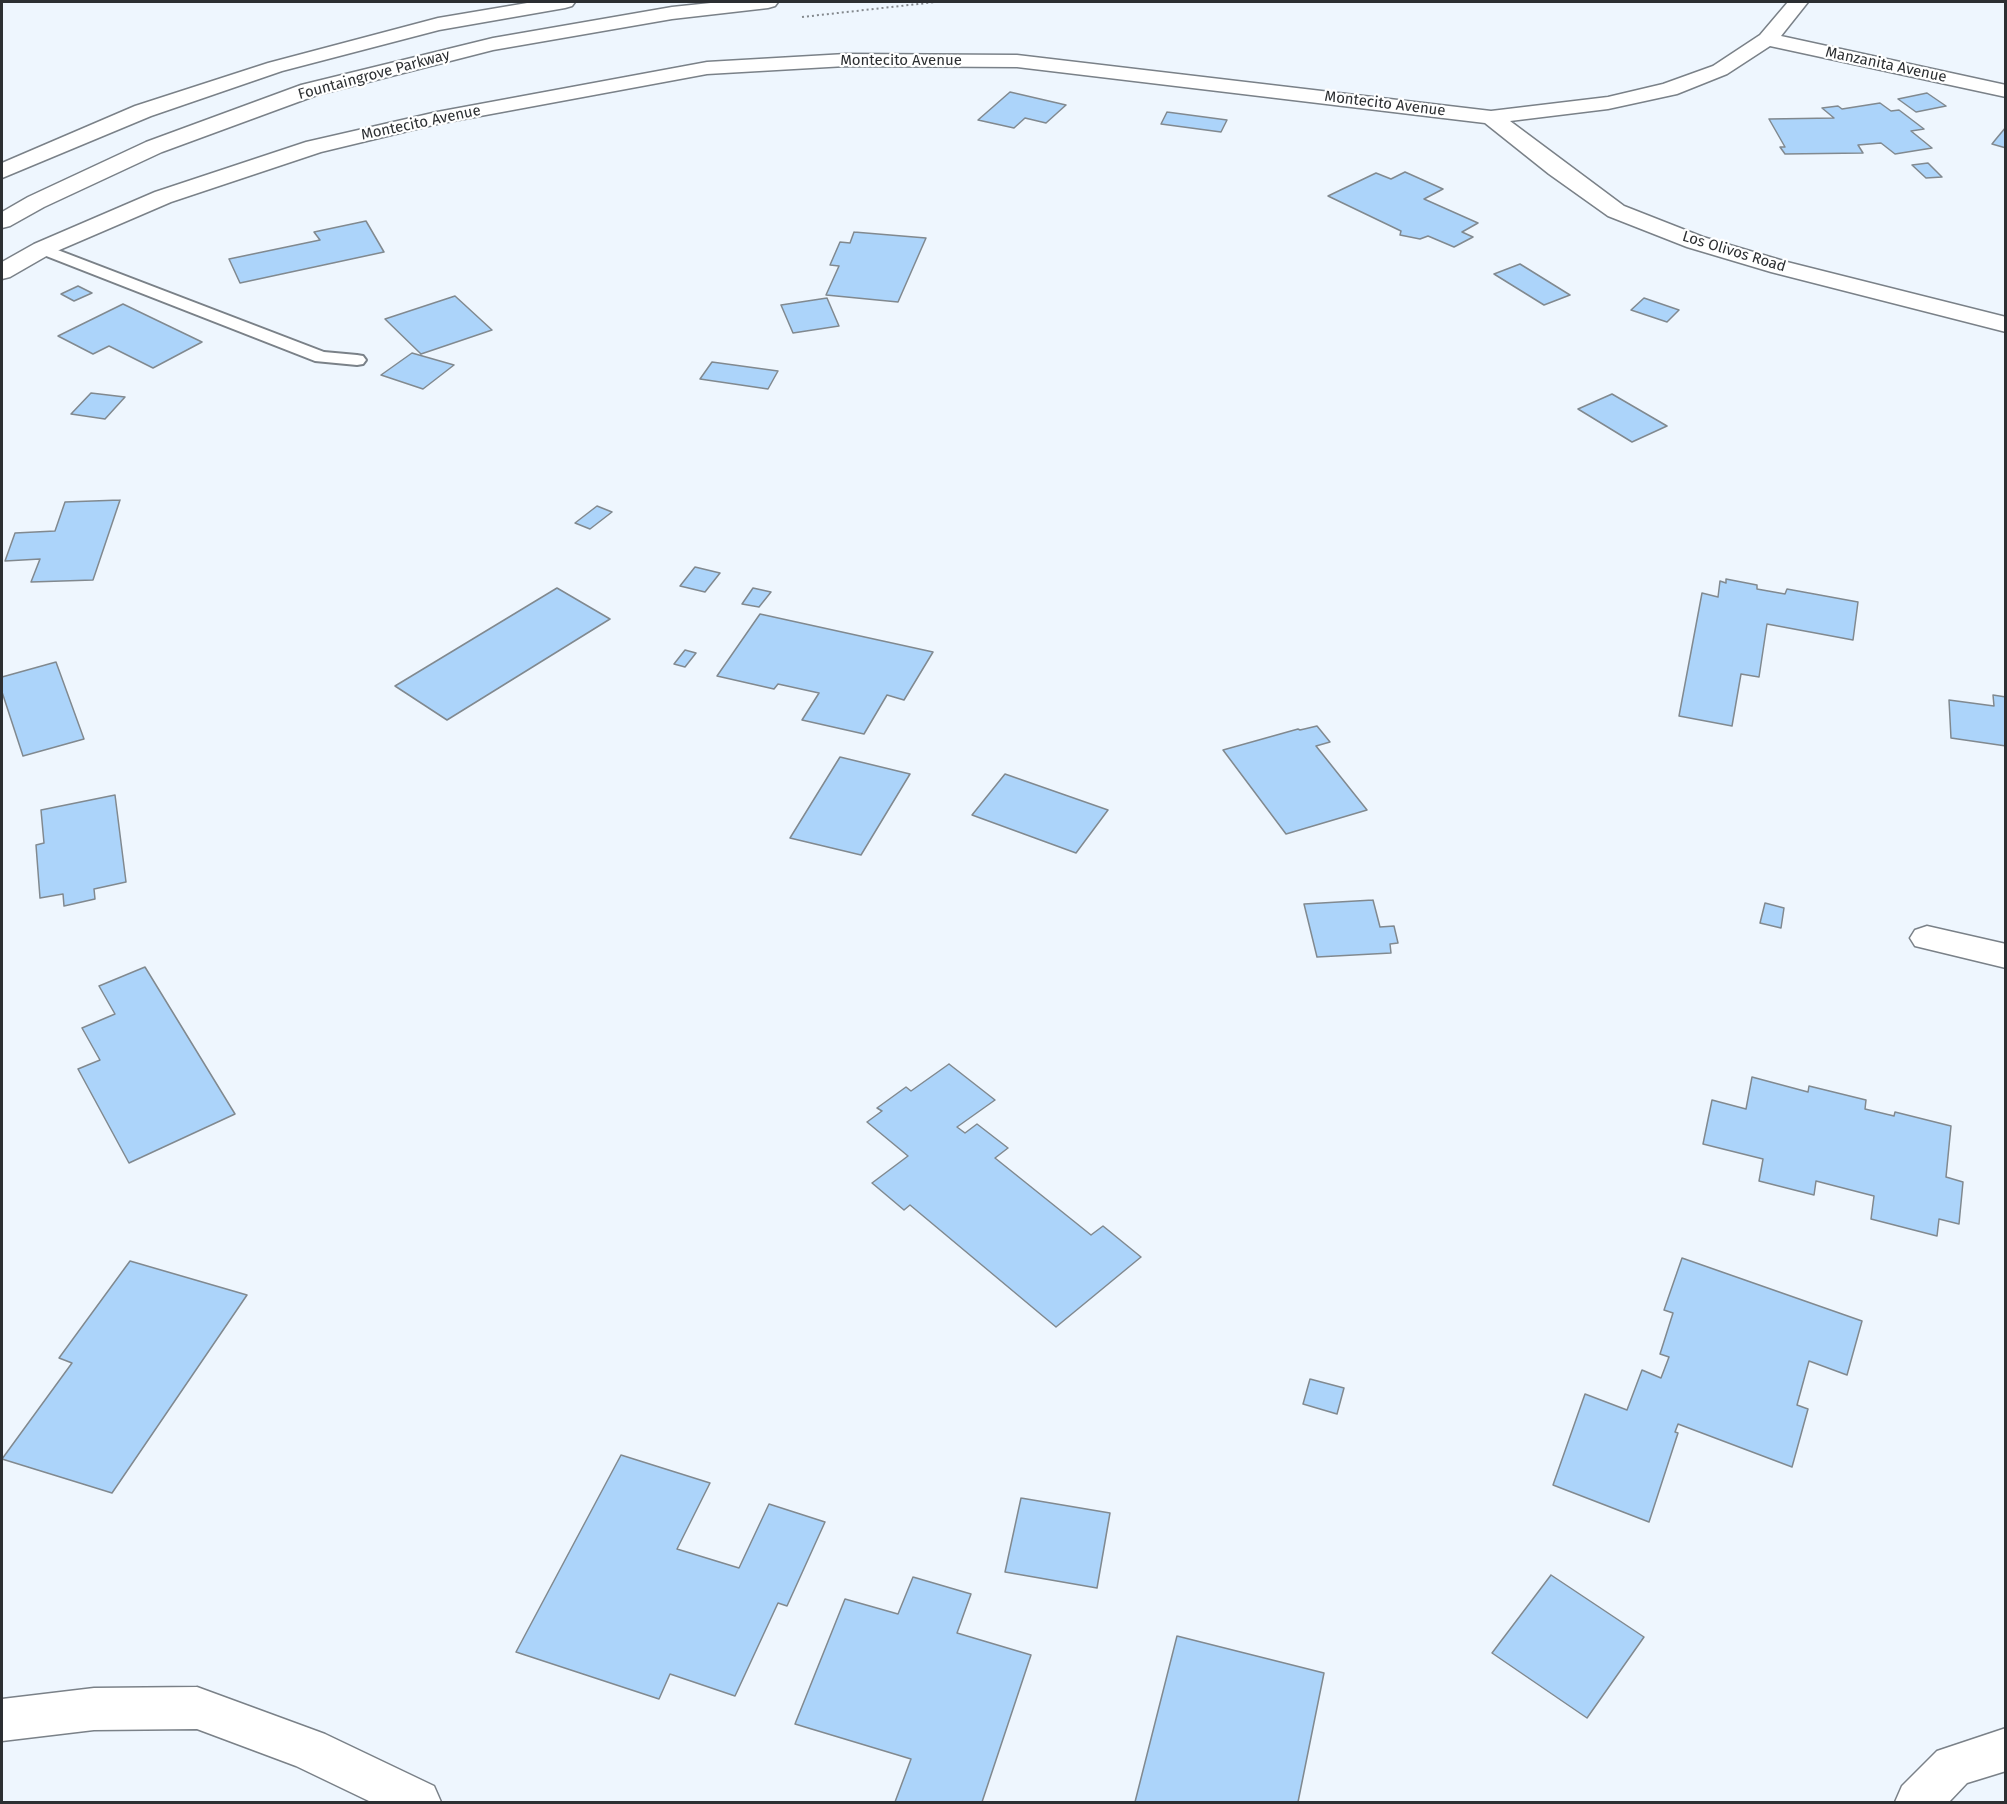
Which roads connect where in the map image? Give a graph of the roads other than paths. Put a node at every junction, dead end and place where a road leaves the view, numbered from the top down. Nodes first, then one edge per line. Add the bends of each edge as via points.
1 (565, 2) edge
2 (768, 2) edge
3 (1798, 2) edge
4 (1767, 39) junction
5 (2006, 91) edge
6 (1491, 117) junction
7 (79, 138) junction
8 (2, 162) edge
9 (2, 171) edge
10 (2, 221) edge
11 (42, 249) junction
12 (2, 272) edge
13 (2006, 325) edge
14 (357, 360) dead end
15 (1927, 938) dead end
16 (2006, 956) edge
17 (2, 1720) edge
18 (2006, 1749) edge
19 (418, 1803) edge
20 (1918, 1803) edge

1 - 7 street, Fountaingrove Parkway via 438,24 275,67 143,111
2 - 10 street, Fountaingrove Parkway via 672,13 493,44 309,90 154,147
3 - 4 street, Montecito Avenue
4 - 5 street, Manzanita Avenue
4 - 6 street, Montecito Avenue via 1720,70 1669,88 1608,103
6 - 11 street, Montecito Avenue via 1017,61 846,60 707,68 437,118 314,147 163,197
6 - 13 street, Los Olivos Road via 1616,211 1695,242 1779,267
7 - 8 street
7 - 9 street, Fountaingrove Parkway
11 - 12 street, Montecito Avenue
11 - 14 lane via 321,357
15 - 16 street
17 - 19 street via 94,1709 197,1708 309,1749
18 - 20 street via 1953,1766

